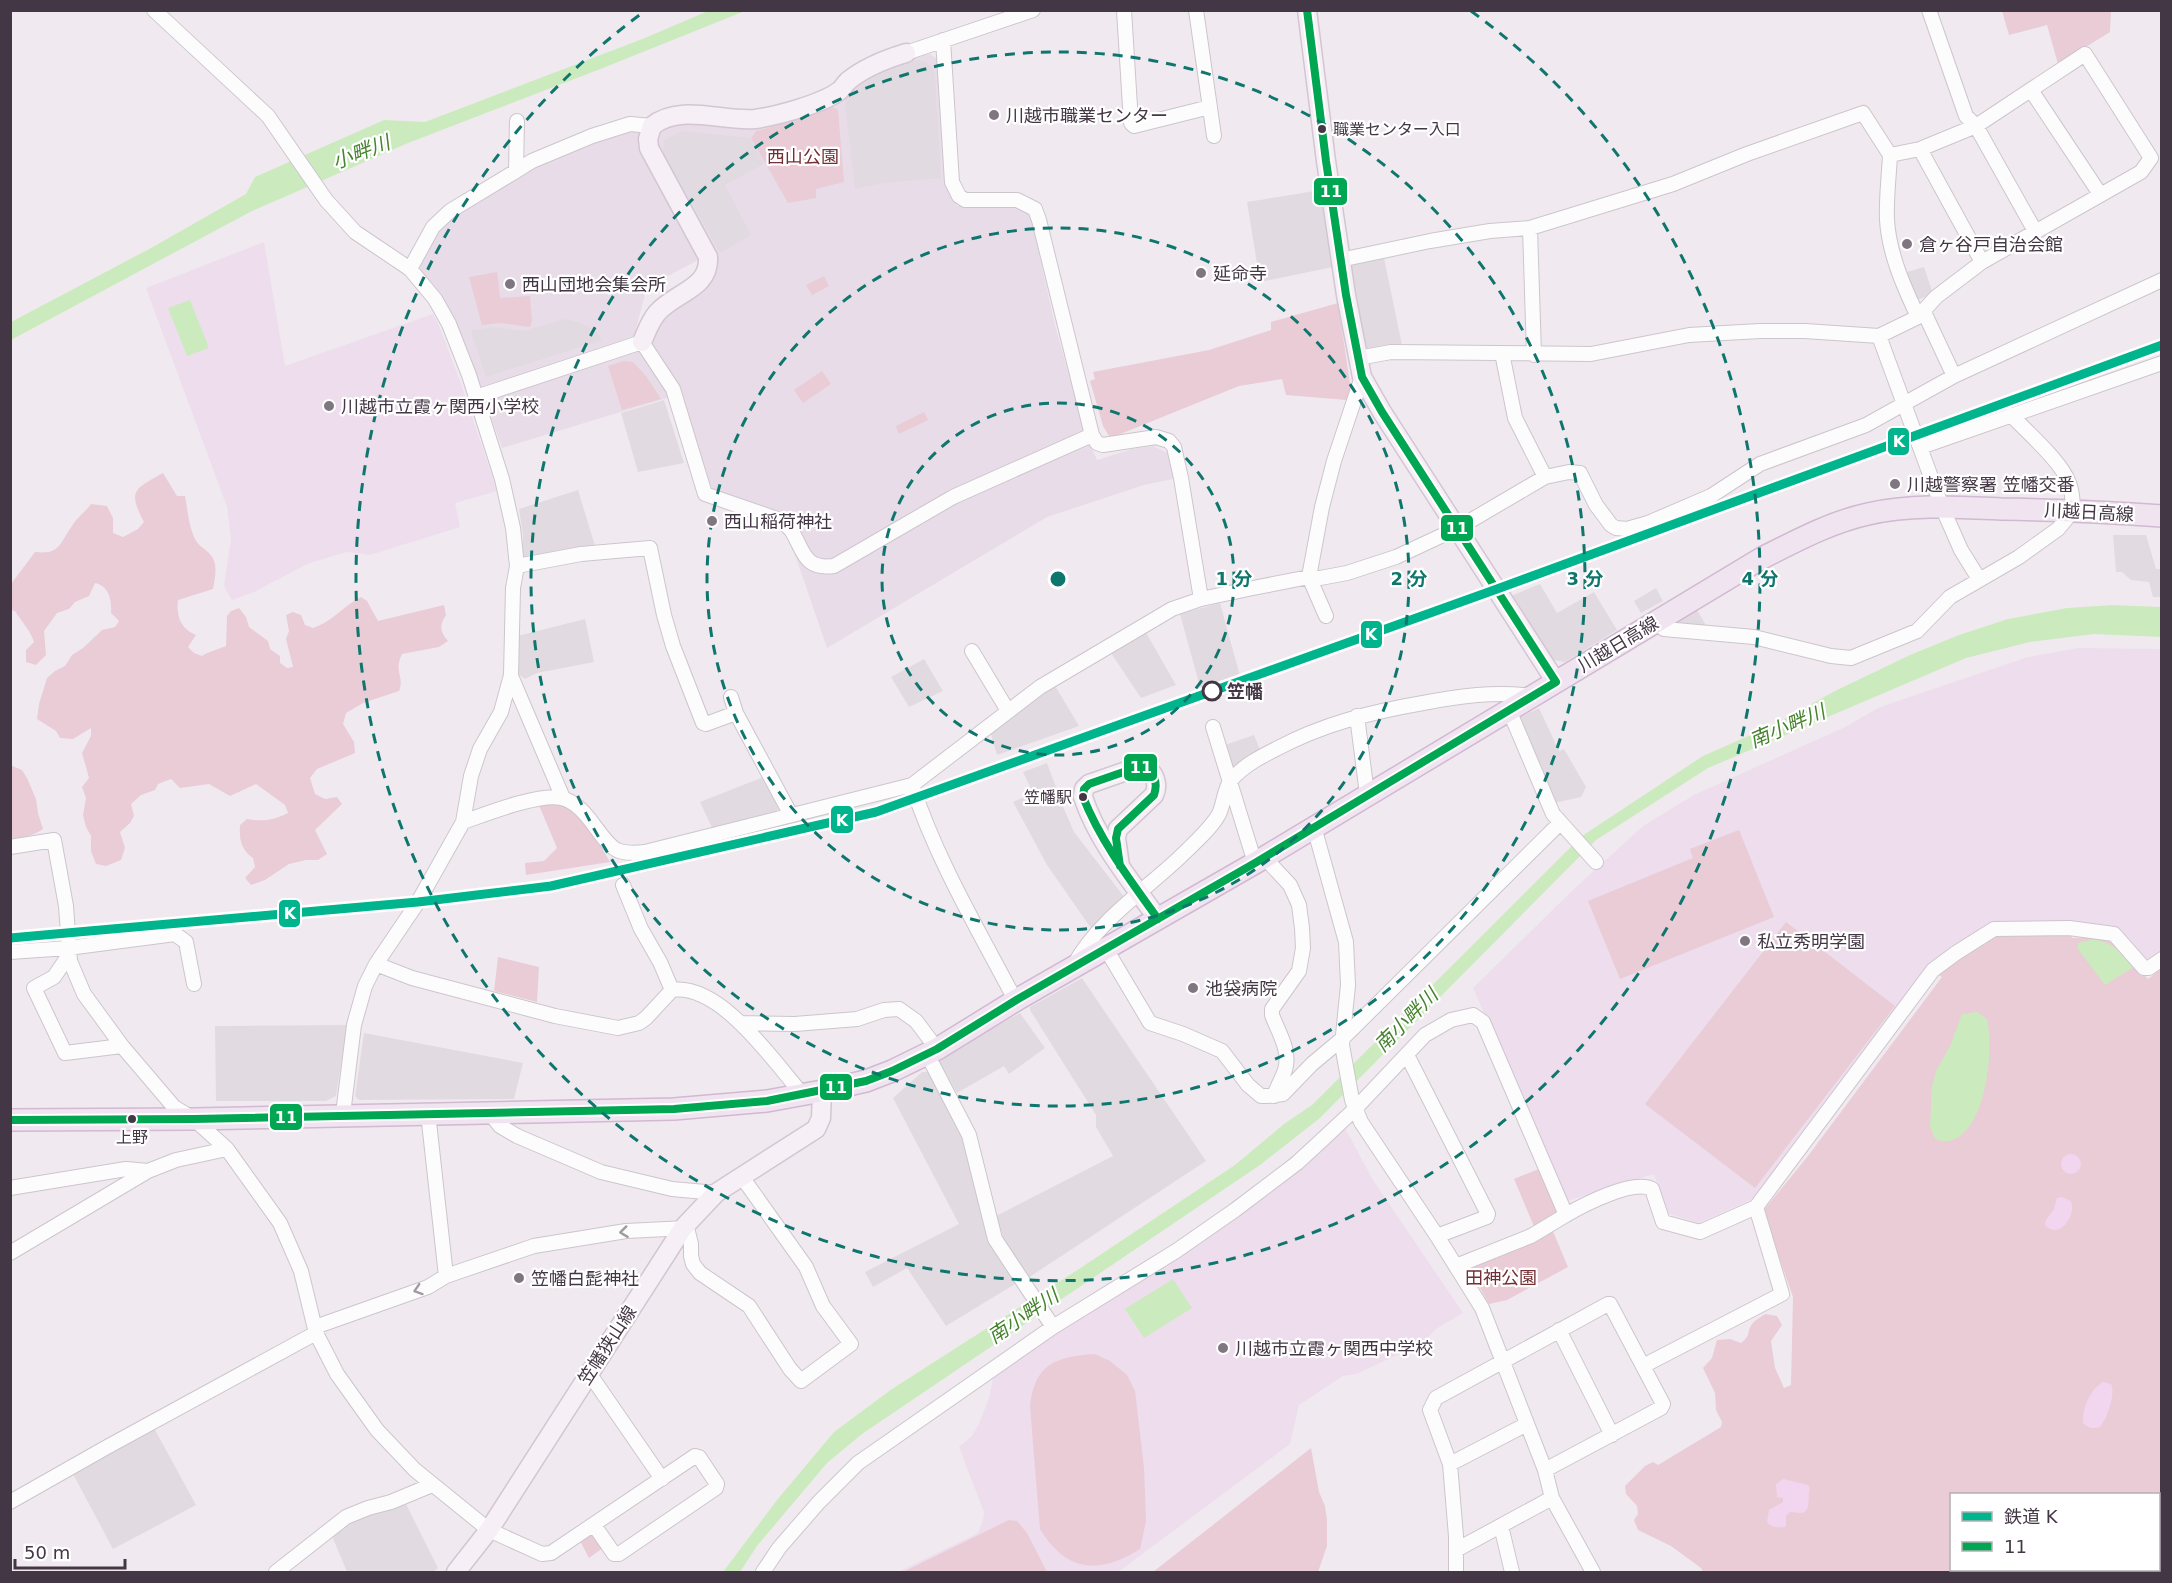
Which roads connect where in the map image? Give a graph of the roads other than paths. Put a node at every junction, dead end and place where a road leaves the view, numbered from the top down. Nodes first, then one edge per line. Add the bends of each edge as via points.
1 (154, 10) edge
2 (1033, 10) edge
3 (1124, 10) edge
4 (1196, 10) edge
5 (1307, 10) edge
6 (1929, 10) edge
7 (943, 40) junction
8 (906, 53) joint
9 (2031, 90) junction
10 (1210, 107) junction
11 (517, 122) dead end
12 (652, 126) junction
13 (1976, 126) junction
14 (1214, 136) dead end
15 (1920, 149) junction
16 (1890, 155) junction
17 (516, 171) junction
18 (2100, 194) junction
19 (1530, 228) junction
20 (2035, 231) junction
21 (1340, 260) junction
22 (1982, 262) junction
23 (411, 269) junction
24 (2162, 280) edge
25 (1921, 314) junction
26 (1880, 336) junction
27 (642, 342) junction
28 (1502, 353) junction
29 (1534, 355) junction
30 (1358, 358) junction
31 (2162, 363) edge
32 (1954, 376) junction
33 (1362, 377) junction
34 (476, 397) junction
35 (1904, 402) junction
36 (2011, 415) junction
37 (1092, 435) junction
38 (1922, 447) junction
39 (1545, 477) junction
40 (1942, 507) junction
41 (2073, 511) junction
42 (2162, 516) edge
43 (1458, 528) junction
44 (517, 566) junction
45 (1309, 577) junction
46 (1979, 579) junction
47 (1201, 599) junction
48 (1326, 616) dead end
49 (1654, 623) junction
50 (972, 651) dead end
51 (511, 675) junction
52 (1556, 682) junction
53 (1532, 696) junction
54 (731, 697) dead end
55 (1509, 710) junction
56 (1008, 711) junction
57 (736, 713) junction
58 (1357, 716) junction
59 (1213, 727) dead end
60 (1230, 782) junction
61 (912, 785) junction
62 (1367, 794) junction
63 (563, 798) junction
64 (791, 815) junction
65 (463, 822) junction
66 (1560, 823) junction
67 (1314, 827) junction
68 (10, 847) edge
69 (1260, 860) junction
70 (1596, 862) dead end
71 (1120, 866) junction
72 (623, 885) dead end
73 (1139, 892) junction
74 (1158, 919) junction
75 (1106, 949) junction
76 (69, 951) junction
77 (10, 952) edge
78 (2162, 959) edge
79 (376, 964) junction
80 (1071, 969) junction
81 (194, 984) dead end
82 (672, 990) junction
83 (1018, 999) junction
84 (741, 1023) junction
85 (1342, 1042) junction
86 (122, 1046) junction
87 (932, 1052) junction
88 (1407, 1055) junction
89 (813, 1093) junction
90 (1275, 1096) junction
91 (1353, 1105) junction
92 (488, 1111) junction
93 (428, 1113) junction
94 (343, 1114) junction
95 (194, 1119) junction
96 (10, 1120) edge
97 (227, 1149) junction
98 (148, 1171) junction
99 (742, 1177) junction
100 (10, 1188) edge
101 (716, 1193) junction
102 (1756, 1207) junction
103 (1566, 1215) junction
104 (683, 1228) junction
105 (1437, 1236) junction
106 (10, 1253) edge
107 (1456, 1266) junction
108 (446, 1276) junction
109 (1051, 1325) junction
110 (315, 1330) junction
111 (1559, 1330) junction
112 (1504, 1362) junction
113 (1643, 1366) junction
114 (589, 1373) junction
115 (1527, 1424) junction
116 (1612, 1435) junction
117 (1450, 1464) junction
118 (1545, 1470) junction
119 (662, 1479) junction
120 (432, 1485) junction
121 (1552, 1498) junction
122 (10, 1502) edge
123 (594, 1525) junction
124 (1502, 1526) junction
125 (489, 1530) junction
126 (1456, 1550) junction
127 (276, 1572) edge
128 (456, 1572) edge
129 (763, 1572) edge
130 (1456, 1572) edge
131 (1512, 1572) edge
132 (1593, 1572) edge

1 - 23 street via 268,116 324,197 355,232
2 - 7 street
3 - 10 street via 1131,123 1134,126
4 - 10 street
5 - 21 street
6 - 13 street via 1958,97 1966,116
7 - 8 street
7 - 37 street via 952,182 965,200 1017,200 1035,209
8 - 12 street via 867,69 828,97 790,111 754,119 666,116
9 - 13 street
9 - 18 street
9 - 18 street via 2085,54 2151,158 2141,172
10 - 14 street
11 - 17 street
12 - 17 street via 630,124 592,136
12 - 27 street via 649,148 708,257 708,269 701,280 658,311
13 - 15 street
13 - 20 street
15 - 16 street
15 - 22 street
16 - 19 street via 1863,113 1672,184
16 - 25 street via 1888,232 1902,281
17 - 23 street via 450,211 434,227
18 - 20 street
19 - 21 street via 1430,241
19 - 29 street
20 - 22 street
21 - 30 street
22 - 25 street via 1936,297
23 - 34 street via 449,324
24 - 32 street
25 - 26 street
25 - 32 street
26 - 29 street via 1760,331 1689,335 1591,354
26 - 35 street
27 - 34 street
27 - 37 street via 673,389 705,494 780,520 790,529 801,552 824,567 834,566 953,497
28 - 29 street
28 - 30 street via 1391,352
28 - 39 street via 1515,418
30 - 33 street
31 - 36 street
32 - 35 street
33 - 43 street
33 - 45 street via 1329,482
34 - 44 street via 507,499
35 - 38 street
35 - 39 street via 1866,424 1760,464 1711,496 1627,529 1611,525 1580,473 1569,471
36 - 38 street
36 - 41 street via 2065,475
37 - 47 street via 1103,445 1156,437 1174,447
38 - 40 street
39 - 43 street
40 - 41 main road, 川越日高線
40 - 46 street
40 - 49 main road, 川越日高線 via 1868,514 1837,523 1762,558
41 - 42 main road, 川越日高線
41 - 46 street via 2058,530
43 - 45 street via 1396,557 1347,573
43 - 52 street
44 - 51 street
44 - 57 street via 581,554 651,548 670,636 703,723
45 - 47 street
45 - 48 street
46 - 49 street via 1950,597 1917,631 1851,658 1754,637 1664,629
47 - 56 street via 1145,624 1040,687
49 - 52 main road, 川越日高線
50 - 56 street
51 - 63 street
51 - 65 street via 501,712 471,776
52 - 53 main road, 川越日高線
53 - 55 main road, 川越日高線
53 - 58 street via 1479,694
54 - 57 street
55 - 62 main road, 川越日高線
55 - 66 street
56 - 61 street
57 - 64 street
58 - 60 street via 1309,732 1256,759
58 - 62 street
59 - 60 street
60 - 69 street
60 - 73 street via 1218,815 1178,859
61 - 64 street
61 - 83 street via 956,889
62 - 67 main road, 川越日高線
63 - 64 street via 590,819 609,844 631,853
63 - 65 street via 537,799
65 - 79 street via 418,902
66 - 70 street
66 - 85 street
67 - 69 main road, 川越日高線
67 - 85 street via 1346,942 1348,985
68 - 76 street via 54,840 66,906
69 - 74 main road, 川越日高線
69 - 90 street via 1290,885 1299,905 1303,948 1299,971 1272,1009 1287,1056
71 - 71 street via 1090,813 1084,789 1144,766 1151,772 1157,789 1118,829
71 - 73 street
72 - 82 street
73 - 74 street
73 - 80 street via 1085,946
74 - 75 main road, 川越日高線
75 - 80 main road, 川越日高線
75 - 90 street via 1150,1023 1222,1051 1248,1085 1261,1096
76 - 77 street
76 - 81 street via 175,934 186,942
76 - 86 street via 84,994
76 - 86 street via 54,977 34,988 64,1053
78 - 102 street via 2144,968 2114,933 2069,928 1994,929 1933,970
79 - 82 street via 412,978 618,1028 639,1023
79 - 94 street via 354,1025
80 - 83 main road, 川越日高線
82 - 84 street via 698,992
83 - 87 main road, 川越日高線
84 - 87 street via 857,1019 899,1009 916,1021
84 - 89 street
85 - 90 street via 1312,1064 1283,1094
85 - 91 street
86 - 95 street via 174,1107
87 - 89 main road, 川越日高線 via 866,1081
87 - 109 street via 969,1135 995,1239
88 - 91 street
88 - 103 street via 1425,1035 1451,1020 1473,1015 1483,1022
88 - 105 street via 1488,1214
89 - 92 main road, 川越日高線 via 674,1109
89 - 99 street, 笠幡狭山線 via 821,1118 816,1129
91 - 105 street via 1398,1181
91 - 109 street via 1297,1163 1235,1210 1176,1251
92 - 93 main road, 川越日高線
92 - 101 street via 500,1126 517,1136 601,1172 672,1189
93 - 94 main road, 川越日高線
93 - 108 street
94 - 95 main road, 川越日高線
95 - 96 main road, 川越日高線
95 - 97 street
97 - 98 street via 176,1160
97 - 110 street via 280,1223 301,1271
98 - 100 street via 126,1169
98 - 106 street
99 - 101 street, 笠幡狭山線
99 - 104 street via 806,1267 823,1306 851,1344 799,1380 749,1306 693,1264 690,1235
101 - 104 street, 笠幡狭山線
102 - 103 street via 1700,1232 1663,1222 1648,1186 1591,1201
102 - 113 street via 1782,1294
103 - 107 street via 1531,1236
104 -> 108 street via 626,1231 534,1246
104 - 114 street, 笠幡狭山線
105 - 107 street
107 - 112 street via 1489,1322
108 -> 110 street via 428,1287
109 - 129 street via 858,1463 819,1502
110 - 120 street via 337,1374 377,1430
110 - 122 street
111 - 112 street
111 - 113 street via 1610,1304
111 - 116 street
112 - 115 street
112 - 117 street via 1436,1398 1430,1410
113 - 116 street via 1663,1404
114 - 119 street
114 - 125 street, 笠幡狭山線
115 - 117 street
115 - 118 street
116 - 118 street
117 - 126 street
118 - 121 street
119 - 123 street
119 - 123 street via 695,1456 717,1484 619,1554 614,1554
120 - 125 street
120 - 127 street via 346,1517
121 - 124 street
121 - 132 street
123 - 125 street via 551,1554 542,1554
124 - 126 street
124 - 131 street
125 - 128 street, 笠幡狭山線
126 - 130 street

